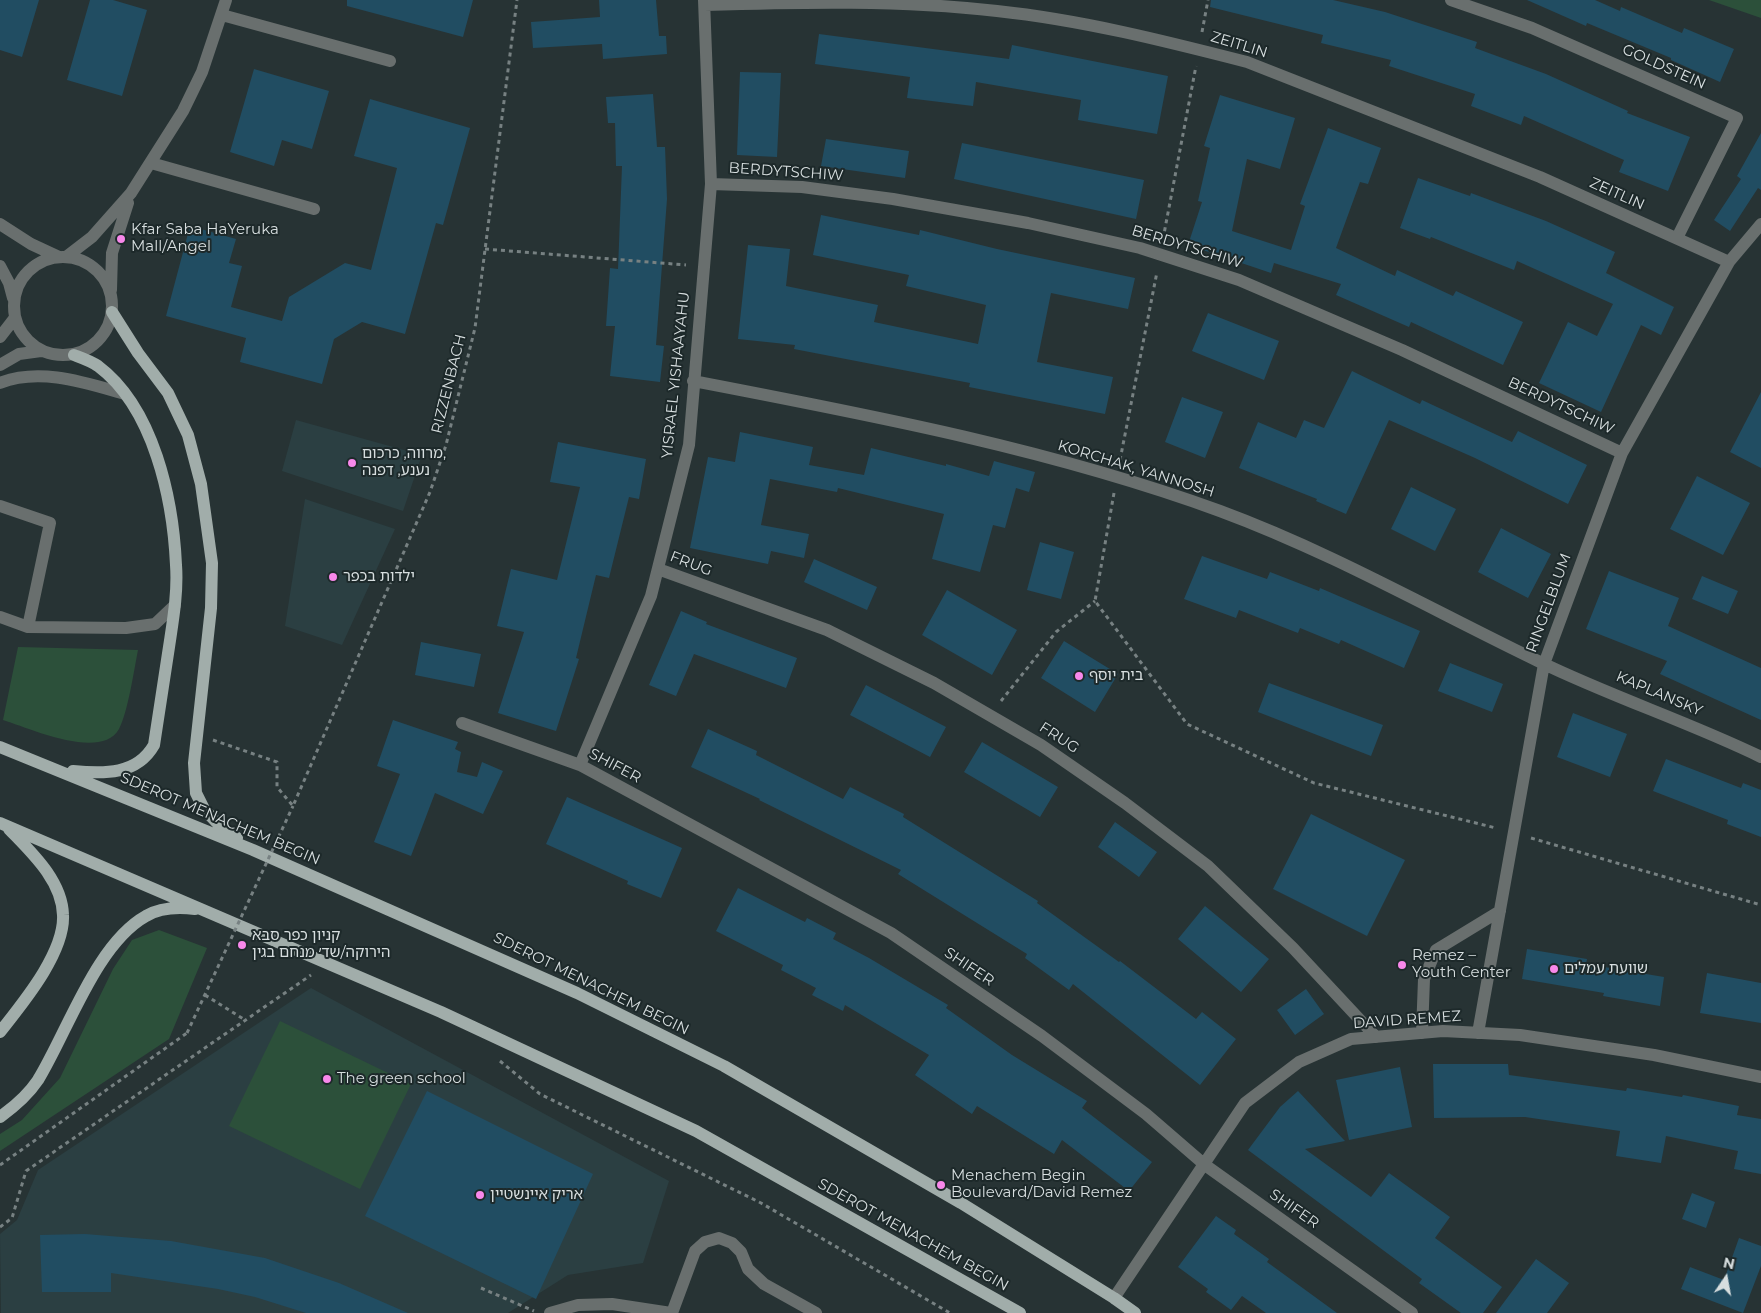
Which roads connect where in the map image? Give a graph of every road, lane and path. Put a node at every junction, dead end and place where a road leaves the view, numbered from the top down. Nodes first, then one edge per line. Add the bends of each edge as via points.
1 (226, 0) edge
2 (517, 0) edge
3 (1451, 0) edge
4 (704, 3) edge
5 (222, 15) junction
6 (390, 61) dead end
7 (151, 163) junction
8 (711, 184) junction
9 (132, 193) junction
10 (314, 209) dead end
11 (0, 224) edge
12 (1761, 224) edge
13 (1677, 238) junction
14 (485, 249) junction
15 (63, 257) junction
16 (1729, 262) junction
17 (0, 266) edge
18 (704, 266) junction
19 (111, 294) junction
20 (14, 299) junction
21 (112, 312) junction
22 (14, 319) junction
23 (0, 337) edge
24 (41, 351) junction
25 (74, 355) junction
26 (0, 365) edge
27 (693, 381) junction
28 (0, 383) edge
29 (124, 394) junction
30 (1622, 453) junction
31 (0, 506) edge
32 (658, 569) junction
33 (1095, 601) dead end
34 (175, 605) junction
35 (0, 617) edge
36 (28, 627) junction
37 (1544, 664) junction
38 (989, 715) junction
39 (462, 724) dead end
40 (196, 735) junction
41 (0, 747) edge
42 (1761, 757) edge
43 (580, 765) junction
44 (62, 771) junction
45 (293, 806) junction
46 (3, 824) edge
47 (1514, 832) junction
48 (253, 850) junction
49 (1761, 905) edge
50 (206, 910) junction
51 (1500, 911) junction
52 (327, 964) junction
53 (205, 996) junction
54 (245, 1020) junction
55 (0, 1032) edge
56 (1422, 1033) junction
57 (1478, 1033) junction
58 (1376, 1037) junction
59 (494, 1056) dead end
60 (1761, 1077) edge
61 (0, 1117) edge
62 (0, 1164) edge
63 (1205, 1165) junction
64 (0, 1227) edge
65 (481, 1288) dead end
66 (1114, 1298) junction
67 (539, 1313) edge
68 (550, 1313) edge
69 (672, 1313) edge
70 (816, 1313) edge
71 (950, 1313) edge
72 (1020, 1313) edge
73 (1135, 1313) edge
74 (1412, 1313) edge

1 - 5 street
2 - 14 path, RIZZENBACH
3 - 13 street, GOLDSTEIN via 1532,28 1737,118
4 - 8 street, YISRAEL YISHAAYAHU
4 - 13 street, ZEITLIN via 873,3 988,10 1131,33 1247,62 1540,177
5 - 6 street
5 - 7 street via 184,111
7 - 9 street
7 - 10 street
8 - 18 street, YISRAEL YISHAAYAHU
8 - 30 street, BERDYTSCHIW via 802,187 893,198 1028,222 1140,248 1240,280 1402,350
9 - 15 street via 92,238
9 - 19 street via 112,253
11 - 15 street via 31,244
12 - 16 street, RINGELBLUM
13 - 16 street, ZEITLIN
14 - 18 path
14 - 45 path, RIZZENBACH via 474,328 446,445 430,492
15 - 19 street via 82,260 95,268
15 - 20 street via 46,259 24,275
16 - 30 street, RINGELBLUM
17 - 20 street
18 - 27 street, YISRAEL YISHAAYAHU
19 - 21 street
20 - 22 street
21 - 25 street via 100,339
21 - 40 main road via 168,393 188,435 201,484 212,563 211,608
22 - 23 street
22 - 24 street via 29,343
24 - 25 street via 58,356
24 - 26 street via 19,354
25 - 29 main road via 97,365
27 - 32 street, YISRAEL YISHAAYAHU via 689,445
27 - 37 street, KORCHAK, YANNOSH via 996,444 1220,511 1346,565
28 - 29 street via 9,379 61,378
29 - 34 main road via 137,411 154,448 166,491 176,565
30 - 37 street, RINGELBLUM
31 - 36 street via 50,523
32 - 38 street, FRUG via 827,630 934,683
32 - 43 street, YISRAEL YISHAAYAHU via 651,596
33 - 38 path via 1056,632
34 - 36 street via 155,624 126,628
34 - 44 main road via 154,745 148,757 118,771
35 - 36 street
37 - 42 street, KAPLANSKY
37 - 47 street, RINGELBLUM
38 - 58 street, FRUG via 1048,750 1125,803 1208,866 1293,948
39 - 43 street, SHIFER
40 - 45 path via 276,762 277,787
40 - 48 main road via 196,793 204,809 220,826
41 - 44 main road, SDEROT MENACHEM BEGIN
43 - 63 street, SHIFER via 891,933 1042,1036 1146,1114
44 - 48 main road, SDEROT MENACHEM BEGIN
45 - 53 path, RIZZENBACH, bridge
46 - 50 main road, SDEROT MENACHEM BEGIN
46 - 55 main road via 47,872 64,917 48,965
47 - 49 path
47 - 51 street, RINGELBLUM
48 - 66 main road, SDEROT MENACHEM BEGIN via 577,993 724,1066 952,1198
50 - 52 main road, SDEROT MENACHEM BEGIN
50 - 61 main road via 165,909 148,914 120,937 102,960 37,1081 18,1103
51 - 56 street via 1436,950 1424,979
51 - 57 street, RINGELBLUM
52 - 54 path
52 - 72 main road, SDEROT MENACHEM BEGIN via 441,1012 696,1131
53 - 54 path
53 - 62 path, RIZZENBACH, bridge via 187,1033
54 - 64 path via 26,1171 12,1218
56 - 57 street, DAVID REMEZ
56 - 58 street, DAVID REMEZ
57 - 60 street, DAVID REMEZ via 1654,1055
58 - 63 street, DAVID REMEZ via 1351,1039 1299,1062 1245,1103
59 - 71 path via 540,1094 761,1203
63 - 66 street, DAVID REMEZ
63 - 74 street, SHIFER
65 - 67 path
66 - 73 main road, SDEROT MENACHEM BEGIN
68 - 69 street via 578,1305 612,1304
69 - 70 street via 695,1251 705,1242 719,1238 732,1243 741,1252 748,1269 764,1284

